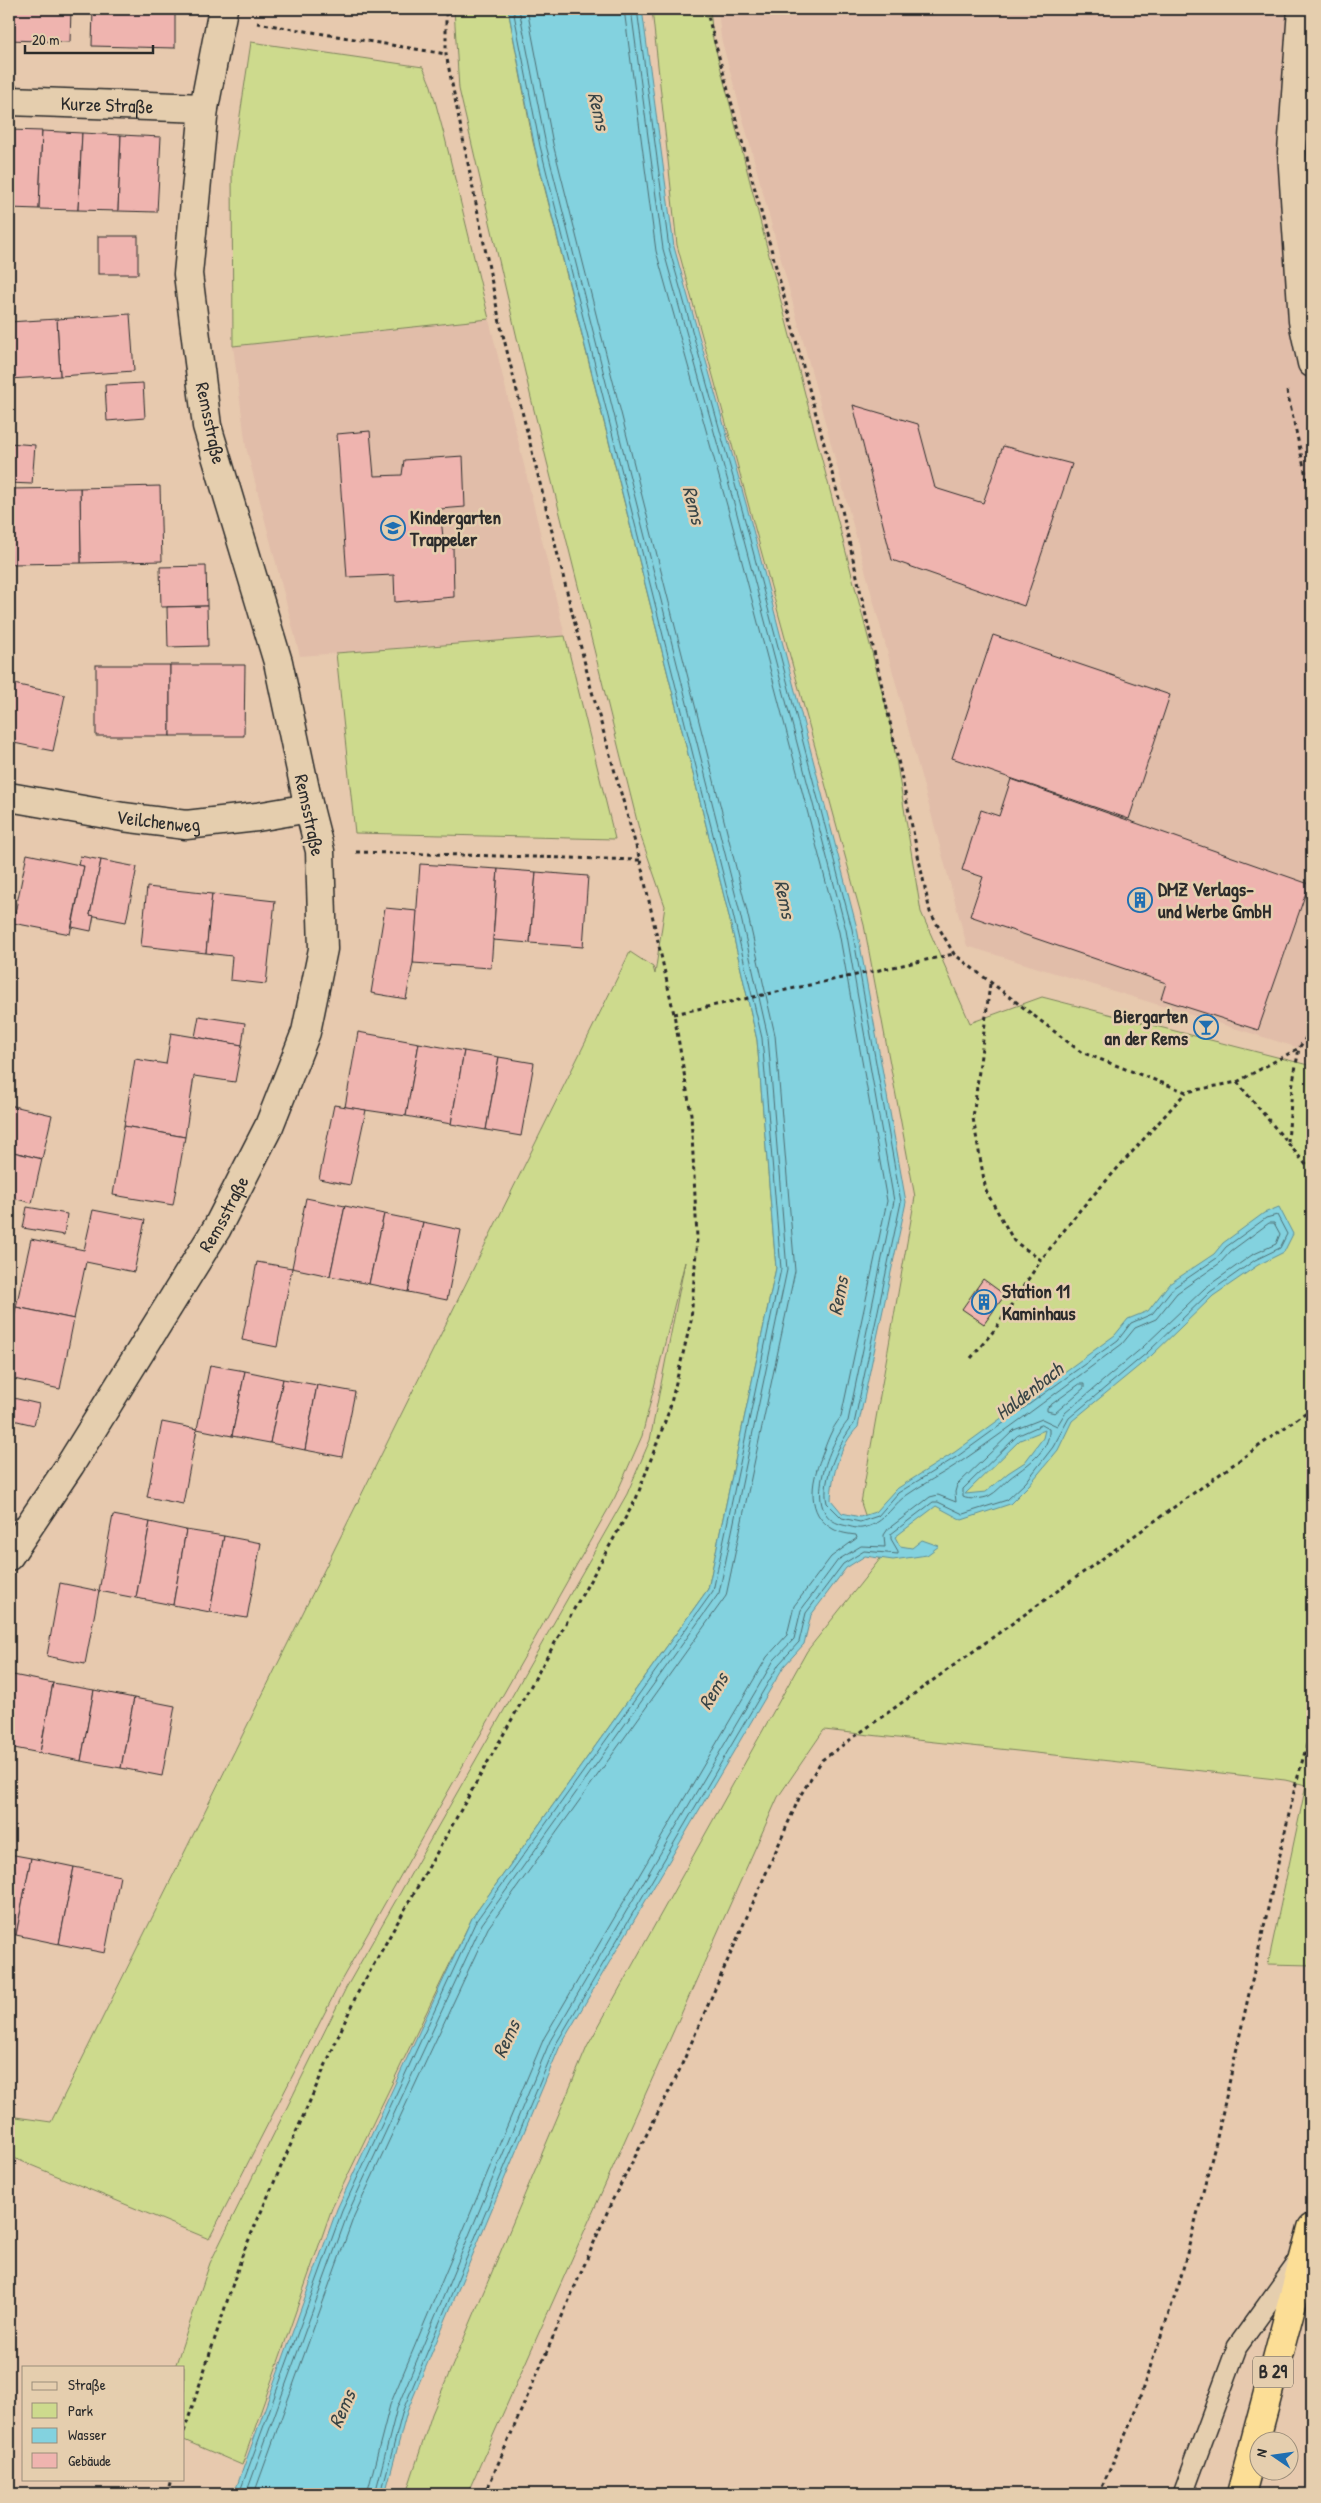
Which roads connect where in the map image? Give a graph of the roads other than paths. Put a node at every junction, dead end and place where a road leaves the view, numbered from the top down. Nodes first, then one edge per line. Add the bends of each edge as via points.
1 (1302, 9) edge
2 (222, 12) edge
3 (9, 101) edge
4 (204, 108) junction
5 (1312, 363) edge
6 (9, 797) edge
7 (309, 808) junction
8 (9, 1556) edge
9 (1309, 2240) edge
10 (1182, 2494) edge
11 (1241, 2494) edge

1 - 5 street via 1292,152 1303,321
2 - 4 street, Remsstraße
3 - 4 street, Kurze Straße
4 - 7 street, Remsstraße via 188,274 207,426 278,662
6 - 7 street, Veilchenweg via 186,825 257,818
7 - 8 street, Remsstraße via 320,851 323,949 306,1032 269,1126 217,1228
9 - 10 lane via 1237,2348
9 - 11 highway, B 29

